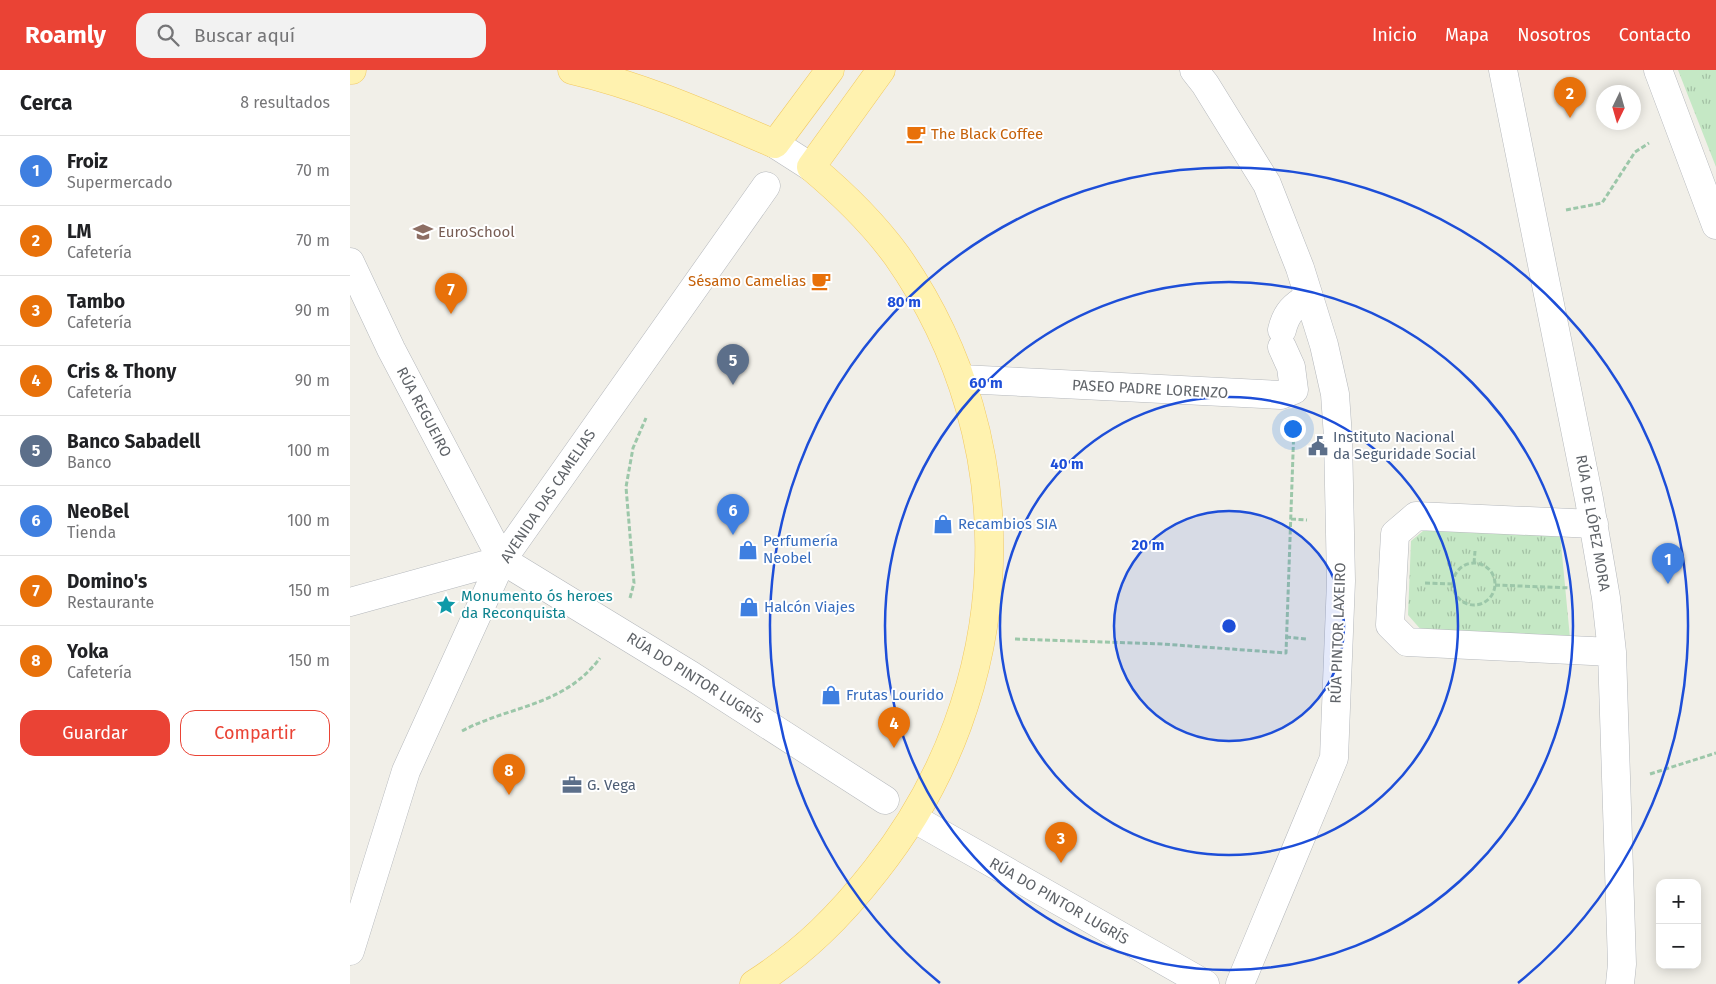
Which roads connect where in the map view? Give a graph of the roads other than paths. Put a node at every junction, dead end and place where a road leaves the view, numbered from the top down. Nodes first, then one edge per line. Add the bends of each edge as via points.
1 (572, 70) edge
2 (830, 70) edge
3 (881, 70) edge
4 (1194, 70) edge
5 (1503, 70) edge
6 (1658, 70) edge
7 (775, 144) junction
8 (811, 167) junction
9 (766, 186) dead end
10 (1716, 225) edge
11 (350, 262) edge
12 (1309, 296) junction
13 (961, 379) junction
14 (1594, 524) junction
15 (502, 560) junction
16 (350, 602) edge
17 (1612, 652) junction
18 (885, 800) dead end
19 (914, 818) junction
20 (350, 951) edge
21 (754, 984) edge
22 (1204, 984) edge
23 (1240, 984) edge
24 (1620, 984) edge

1 - 7 main road via 671,102
2 - 7 main road
3 - 8 main road
4 - 12 street, RÚA PINTOR LAXEIRO via 1267,184
5 - 14 street, RÚA DE LÓPEZ MORA
6 - 10 street
7 - 8 street
8 - 13 main road via 866,219 896,255 923,297
9 - 15 street, AVENIDA DAS CAMELIAS
11 - 15 street, RÚA REGUEIRO via 391,349
12 - 13 street, PASEO PADRE LORENZO via 1294,305 1284,319 1282,339 1292,367 1294,390 1281,395
12 - 23 street, RÚA PINTOR LAXEIRO via 1335,394 1338,436 1341,581 1334,758
13 - 19 main road via 983,463 990,519 990,567 982,638 966,704 945,758
14 - 17 street, RÚA DE LÓPEZ MORA
14 - 17 street via 1416,516 1395,534 1390,625 1407,642
15 - 16 street
15 - 18 street, RÚA DO PINTOR LUGRÍS
15 - 20 street, AVENIDA DAS CAMELIAS via 406,771
17 - 24 street, RÚA DE LÓPEZ MORA
19 - 21 main road via 850,904 810,943
19 - 22 street, RÚA DO PINTOR LUGRÍS

